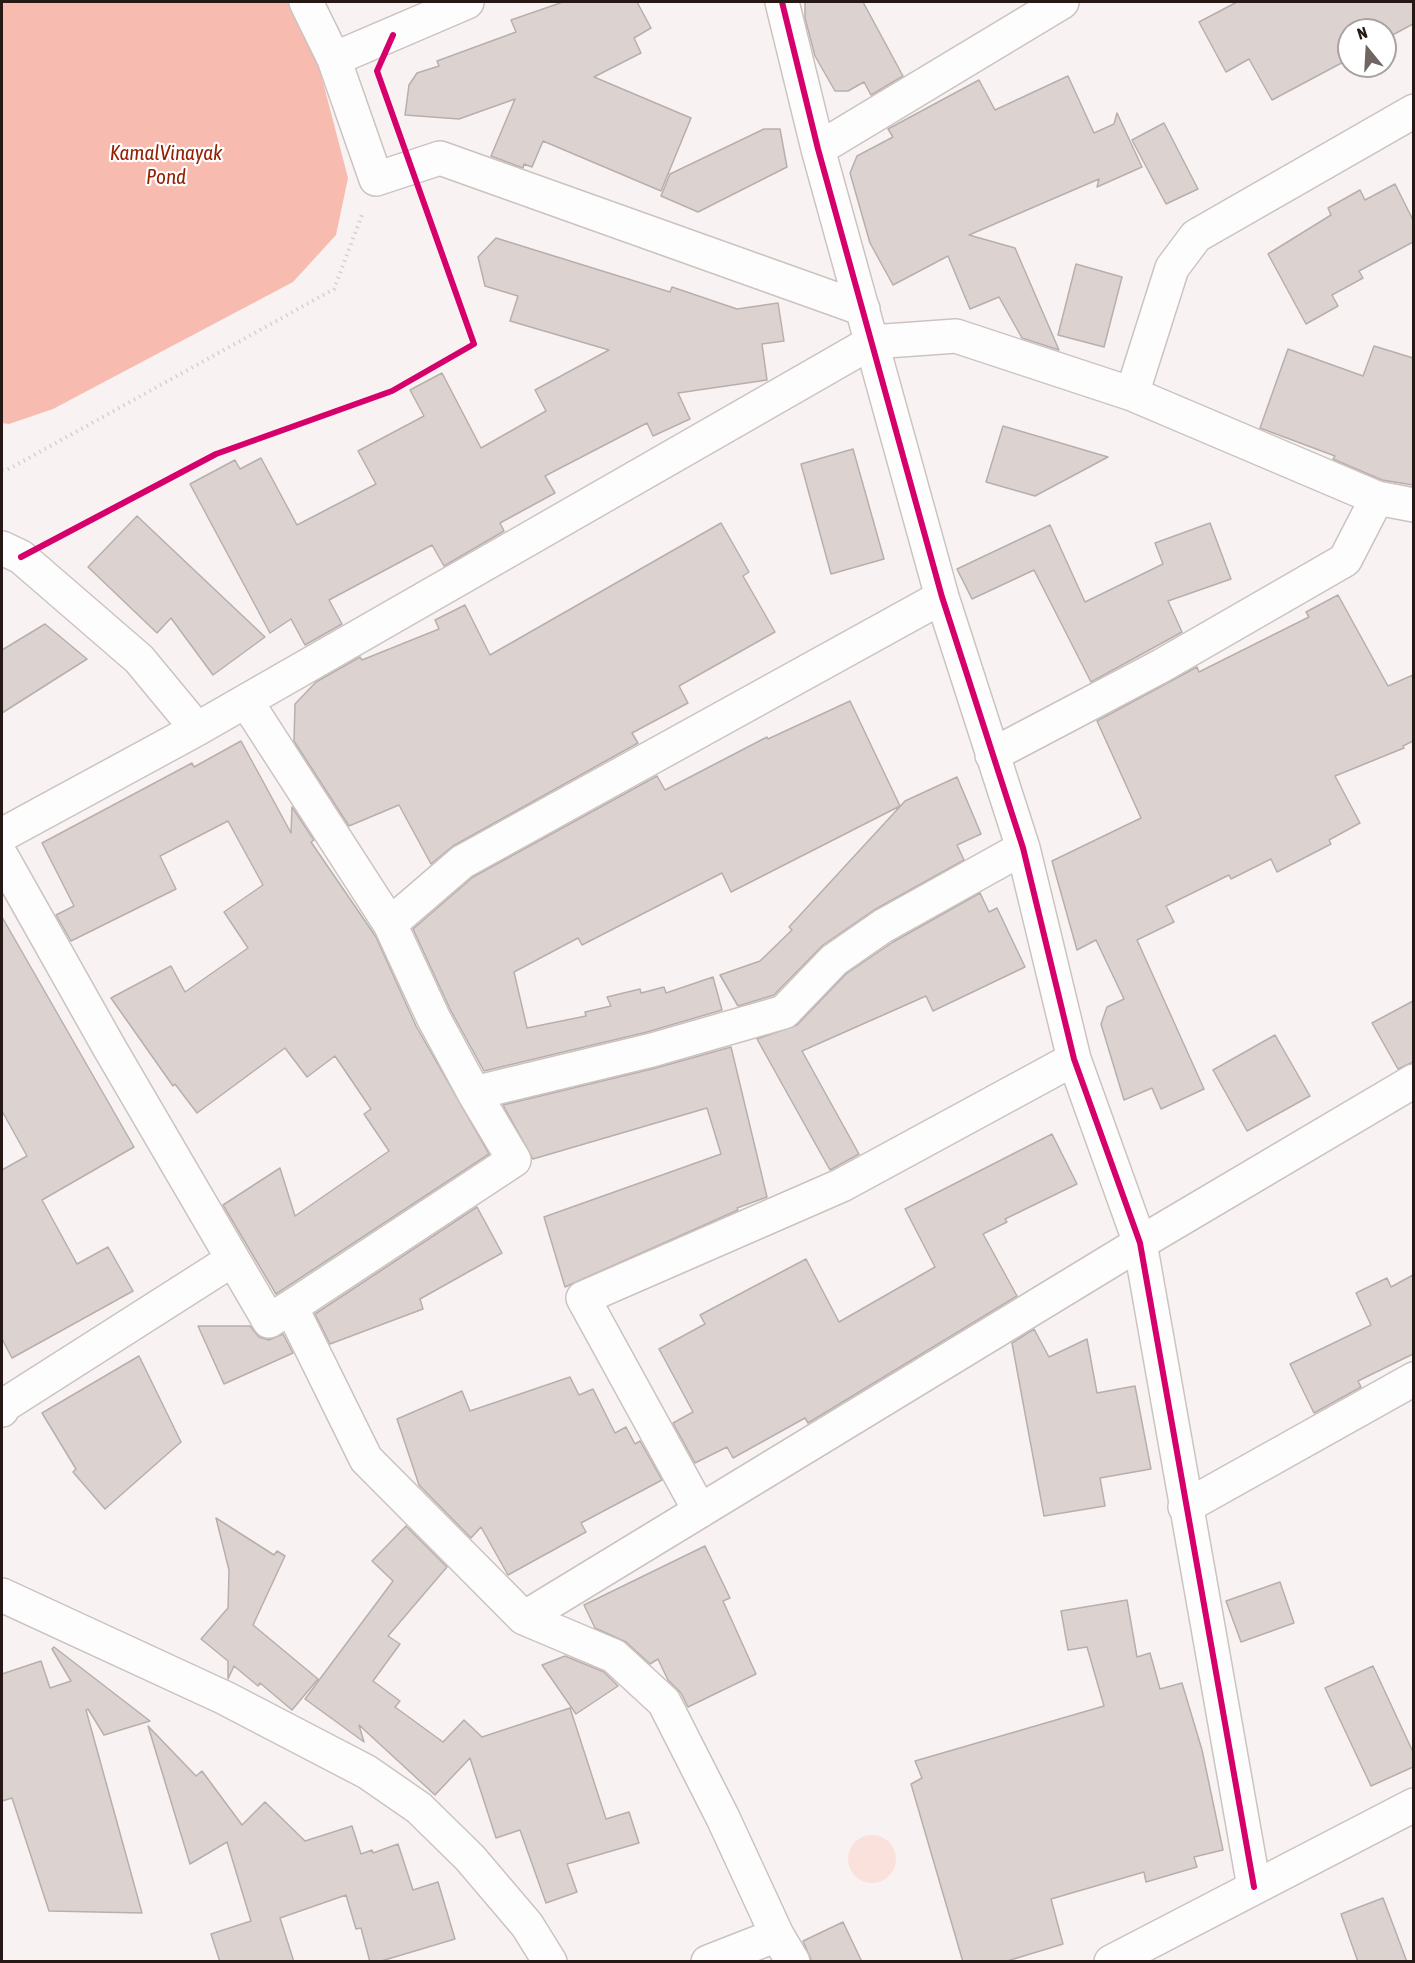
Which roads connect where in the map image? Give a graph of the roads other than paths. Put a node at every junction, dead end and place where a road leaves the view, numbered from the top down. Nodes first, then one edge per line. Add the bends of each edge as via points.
1 (306, 2) edge
2 (467, 2) edge
3 (782, 2) edge
4 (1062, 2) edge
5 (334, 59) junction
6 (1413, 111) edge
7 (818, 149) junction
8 (863, 309) junction
9 (872, 342) junction
10 (1132, 394) junction
11 (1377, 498) junction
12 (1413, 505) edge
13 (2, 548) edge
14 (942, 597) junction
15 (246, 700) junction
16 (197, 729) junction
17 (992, 755) junction
18 (2, 835) edge
19 (1023, 848) junction
20 (2, 857) edge
21 (390, 924) junction
22 (1074, 1059) junction
23 (1413, 1082) edge
24 (474, 1093) junction
25 (1140, 1243) junction
26 (232, 1260) junction
27 (291, 1307) junction
28 (1413, 1379) edge
29 (2, 1406) edge
30 (1185, 1507) junction
31 (700, 1512) junction
32 (2, 1595) edge
33 (524, 1618) junction
34 (1413, 1805) edge
35 (1254, 1887) junction
36 (785, 1948) edge
37 (550, 1962) edge
38 (708, 1962) edge
39 (1110, 1962) edge

1 - 5 street
2 - 5 street
3 - 7 street
4 - 7 street
5 - 8 street via 376,179 440,158
6 - 10 street via 1196,236 1172,268
7 - 8 street
8 - 9 street
9 - 10 street via 956,336
9 - 14 street
9 - 15 street
10 - 11 street
11 - 12 street
11 - 17 street via 1346,560 1161,666
13 - 16 street via 21,557 139,660
14 - 17 street
14 - 21 street via 462,862
15 - 16 street
15 - 21 street
16 - 18 street
17 - 19 street
19 - 22 street
19 - 24 street via 883,926 844,953 784,1012 652,1050
20 - 26 street
21 - 24 street
22 - 25 street
22 - 31 street via 842,1185 583,1298
23 - 25 street
24 - 27 street via 514,1160
25 - 30 street
25 - 31 street
26 - 27 street via 269,1321
26 - 29 street
27 - 33 street via 366,1459
28 - 30 street
30 - 35 street
31 - 33 street
32 - 37 street via 225,1698 367,1772 419,1808 470,1858 527,1925
33 - 36 street via 614,1656 664,1702
34 - 35 street
35 - 39 street
36 - 38 street

